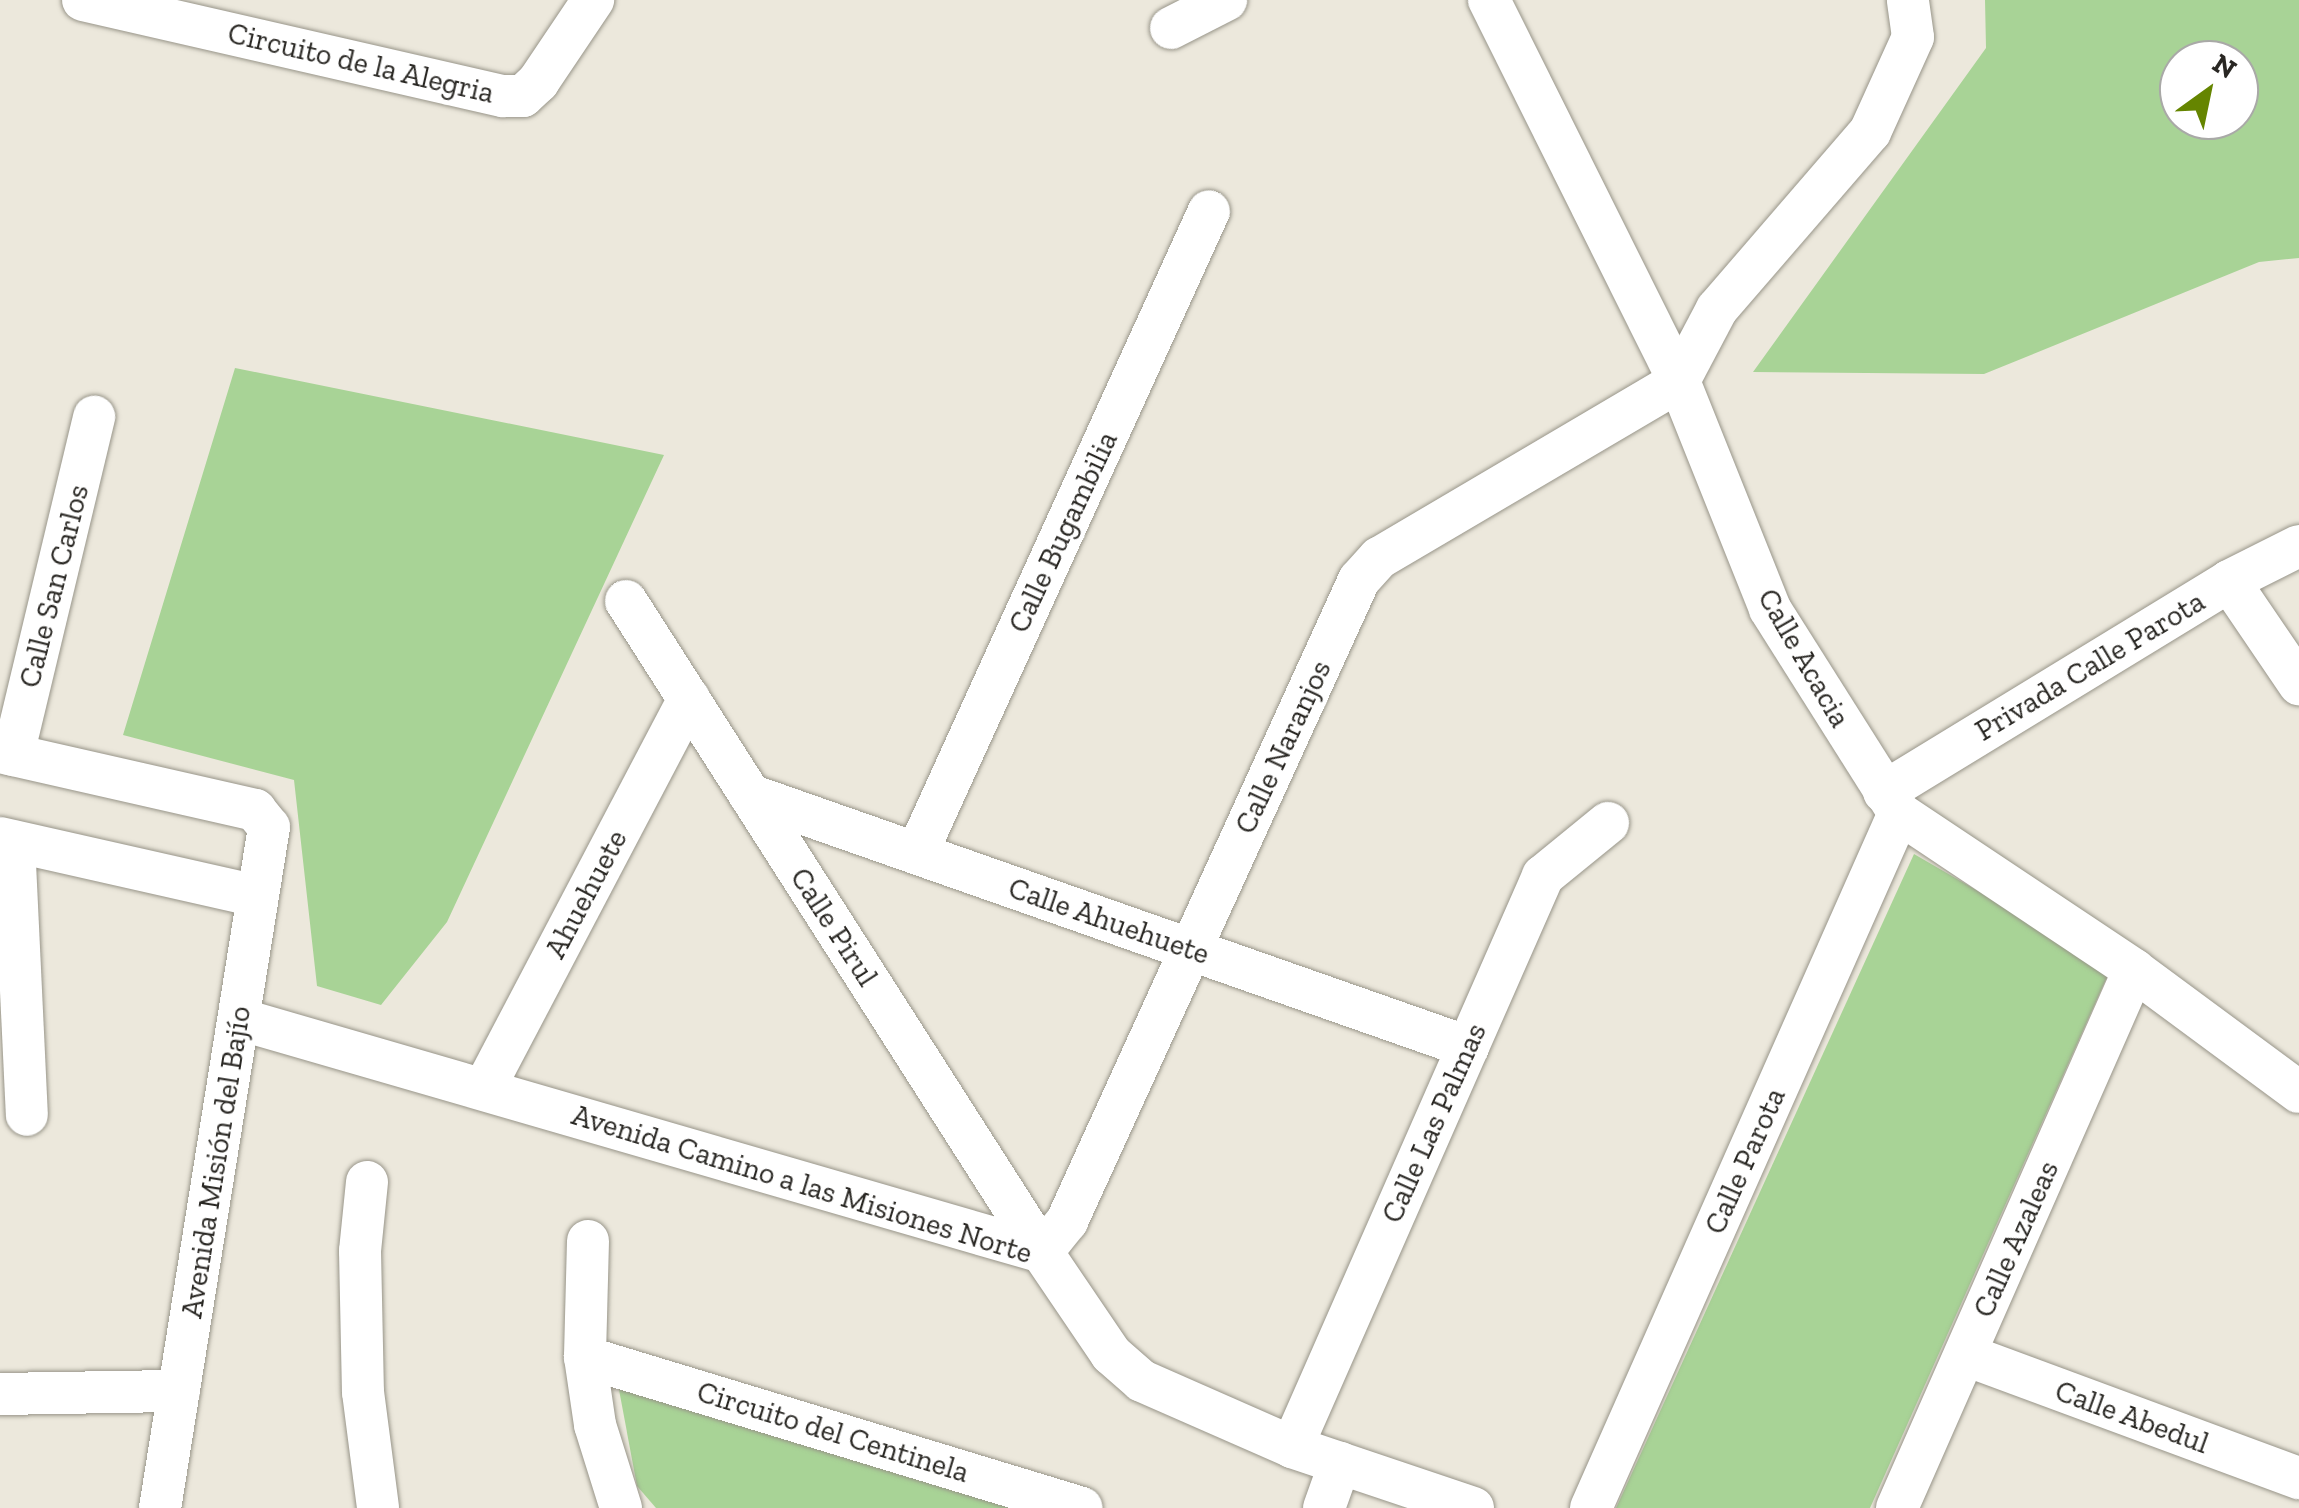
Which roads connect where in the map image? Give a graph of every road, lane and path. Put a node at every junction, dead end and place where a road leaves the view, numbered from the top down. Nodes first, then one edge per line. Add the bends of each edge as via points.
1 (82, 0) edge
2 (593, 0) edge
3 (1226, 0) edge
4 (1489, 0) edge
5 (1908, 0) edge
6 (1171, 28) dead end
7 (1209, 211) dead end
8 (1678, 381) junction
9 (94, 418) dead end
10 (2299, 546) edge
11 (2230, 581) junction
12 (626, 601) dead end
13 (2299, 684) edge
14 (689, 699) junction
15 (7, 754) edge
16 (750, 795) junction
17 (1891, 802) junction
18 (1608, 823) dead end
19 (7, 840) edge
20 (916, 853) junction
21 (258, 896) junction
22 (1190, 949) junction
23 (2134, 970) junction
24 (239, 1019) junction
25 (1468, 1047) junction
26 (484, 1090) junction
27 (2299, 1092) edge
28 (27, 1115) dead end
29 (367, 1182) dead end
30 (588, 1241) dead end
31 (1042, 1252) junction
32 (1966, 1355) junction
33 (585, 1357) junction
34 (179, 1392) junction
35 (0, 1394) edge
36 (1292, 1447) junction
37 (1340, 1463) junction
38 (2299, 1478) edge
39 (614, 1506) edge
40 (160, 1508) edge
41 (378, 1508) edge
42 (1082, 1508) edge
43 (1324, 1508) edge
44 (1474, 1508) edge
45 (1591, 1508) edge
46 (1897, 1508) edge

1 - 2 street, Circuito de la Alegria via 503,96 523,96 538,82
3 - 6 street
4 - 8 street, Calle Acacia
5 - 8 street via 1913,37 1870,132 1717,310
7 - 20 street, Calle Bugambilia
8 - 17 street, Calle Acacia via 1770,609
8 - 22 street, Calle Naranjos via 1379,558 1360,580
9 - 15 street, Calle San Carlos
10 - 11 street, Privada Calle Parota
11 - 13 street
11 - 17 street, Privada Calle Parota
12 - 14 street, Calle Pirul
14 - 16 street, Calle Pirul
14 - 26 street, Ahuehuete
15 - 21 street, Avenida Misión del Bajío via 266,816
16 - 20 street, Calle Ahuehuete
16 - 31 street, Calle Pirul
17 - 23 street, Calle Acacia
17 - 45 street, Calle Parota
18 - 25 street, Calle Las Palmas via 1543,876
19 - 21 street
19 - 28 street
20 - 22 street, Calle Ahuehuete
21 - 24 street, Avenida Misión del Bajío
22 - 25 street, Calle Ahuehuete
22 - 31 street, Calle Naranjos via 1067,1221
23 - 27 street, Calle Acacia
23 - 32 street, Calle Azaleas
24 - 26 street, Avenida Camino a las Misiones Norte
24 - 34 street, Avenida Misión del Bajío
25 - 36 street, Calle Las Palmas
26 - 31 street, Avenida Camino a las Misiones Norte
29 - 41 street via 360,1251 363,1392
30 - 33 street
31 - 36 street, Avenida Camino a las Misiones Norte via 1111,1354 1142,1381
32 - 38 street, Calle Abedul
32 - 46 street, Calle Azaleas
33 - 39 street
33 - 42 street, Circuito del Centinela
34 - 35 street
34 - 40 street, Avenida Misión del Bajío
36 - 37 street, Avenida Camino a las Misiones Norte
37 - 43 street
37 - 44 street, Avenida Camino a las Misiones Norte

